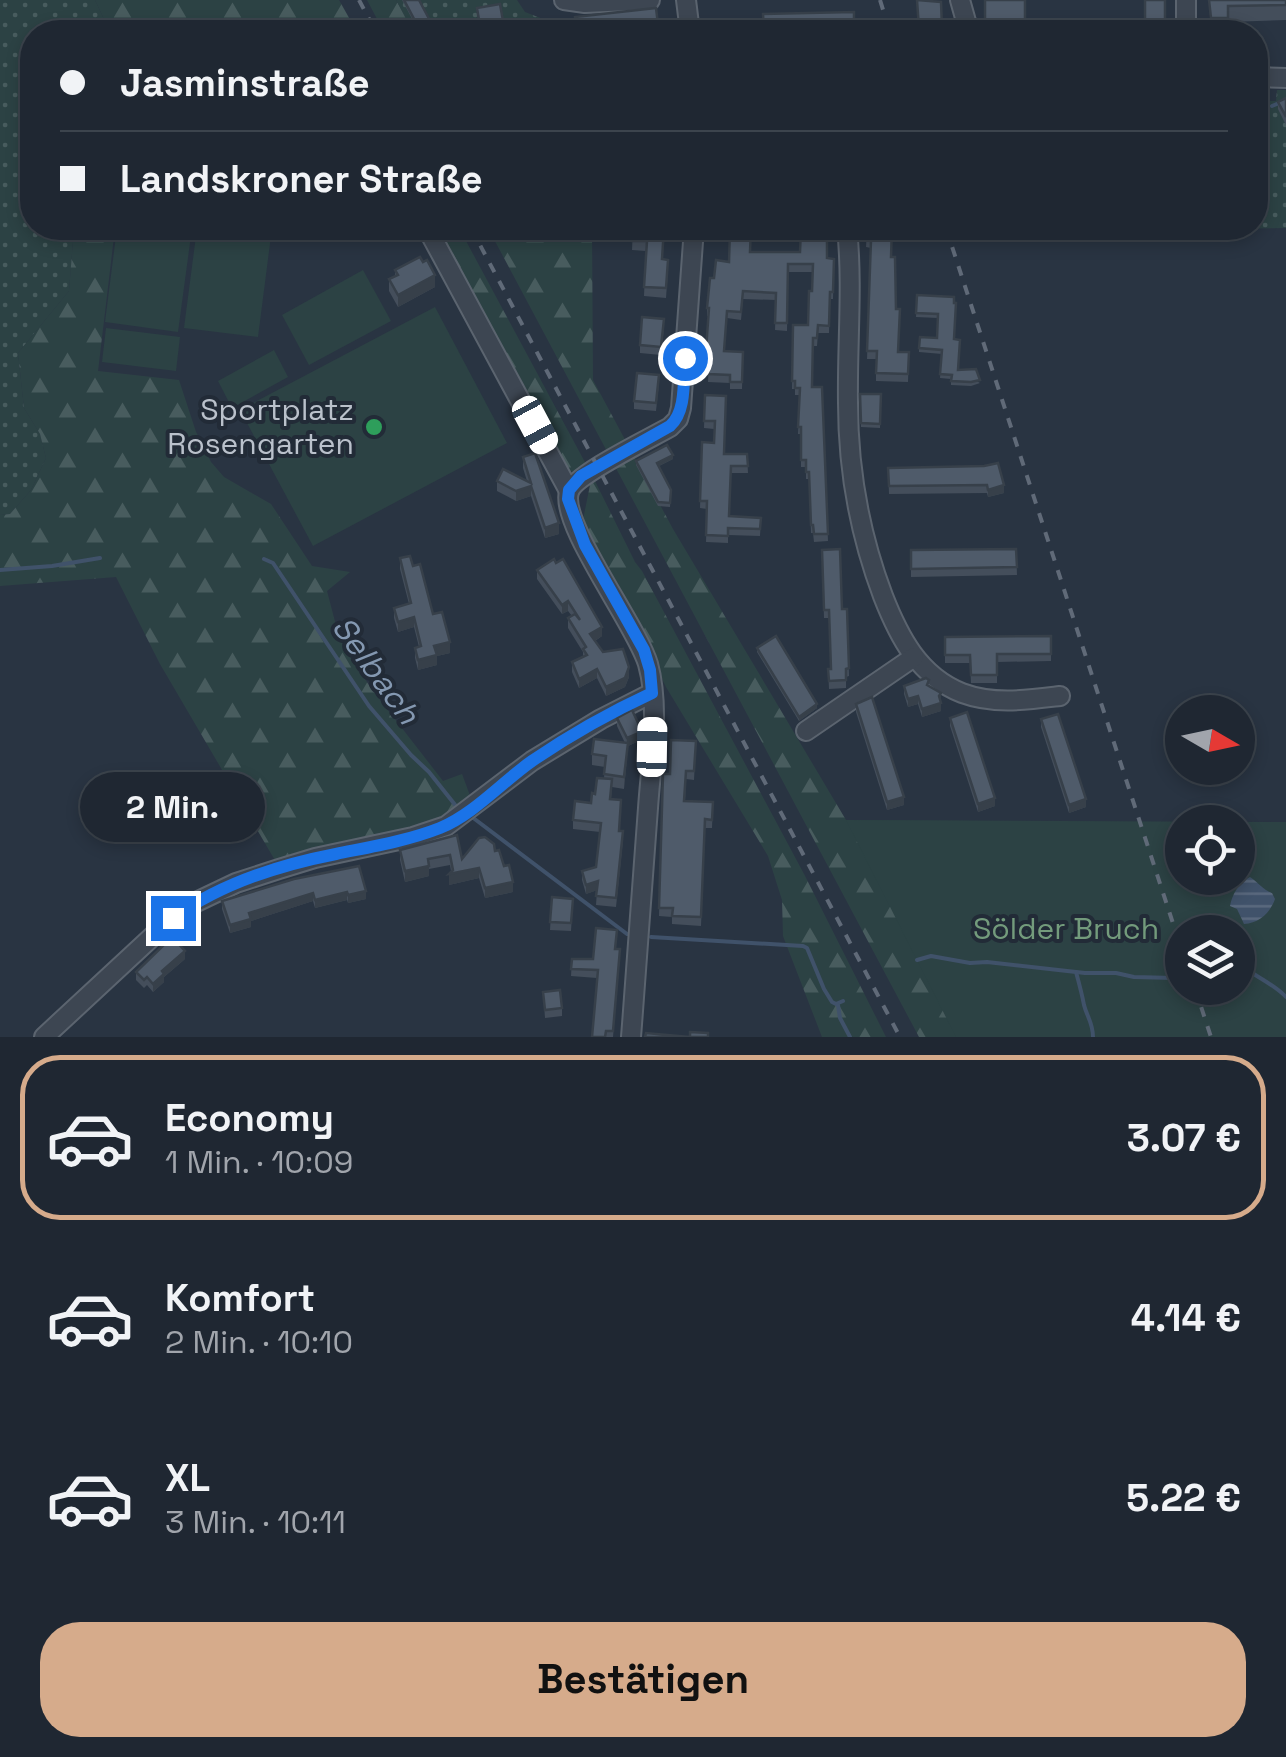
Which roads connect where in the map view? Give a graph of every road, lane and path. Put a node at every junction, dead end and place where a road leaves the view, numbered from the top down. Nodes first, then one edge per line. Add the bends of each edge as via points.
1 (564, 0) edge
2 (650, 0) edge
3 (434, 240) edge
4 (693, 240) edge
5 (848, 240) edge
6 (569, 490) junction
7 (914, 658) junction
8 (652, 693) junction
9 (1060, 696) dead end
10 (806, 731) dead end
11 (44, 1037) edge
12 (631, 1037) edge

1 - 2 street
3 - 6 street
4 - 6 street via 678,420 581,476
5 - 7 street via 848,404 860,517 875,574
6 - 8 street via 578,530 644,650
7 - 9 street via 944,685 976,698
7 - 10 street
8 - 11 street via 532,762 446,826 278,869 192,904
8 - 12 street

